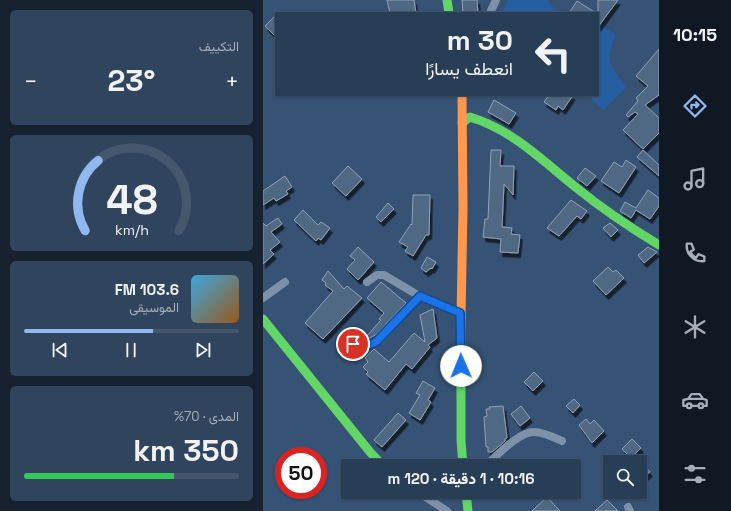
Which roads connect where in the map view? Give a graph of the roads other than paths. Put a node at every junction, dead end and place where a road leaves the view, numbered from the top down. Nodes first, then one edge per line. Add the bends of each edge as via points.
1 (447, 0) edge
2 (496, 0) edge
3 (449, 12) edge
4 (490, 12) edge
5 (461, 96) edge
6 (462, 123) junction
7 (659, 245) edge
8 (285, 282) dead end
9 (367, 282) dead end
10 (420, 296) junction
11 (263, 298) edge
12 (460, 313) junction
13 (263, 319) edge
14 (346, 340) dead end
15 (562, 440) dead end
16 (375, 459) edge
17 (462, 459) edge
18 (493, 459) edge
19 (429, 499) edge
20 (467, 499) edge
21 (447, 511) edge
22 (468, 511) edge

1 - 3 street
2 - 4 street
5 - 6 street
6 - 7 street via 470,117 476,118 507,133 583,193
6 - 12 street
8 - 11 street
9 - 10 street via 377,275 384,274
10 - 12 street
10 - 14 street via 375,343 359,346
12 - 17 street
13 - 16 street
15 - 18 street via 539,432 526,434
19 - 21 street
20 - 22 street

